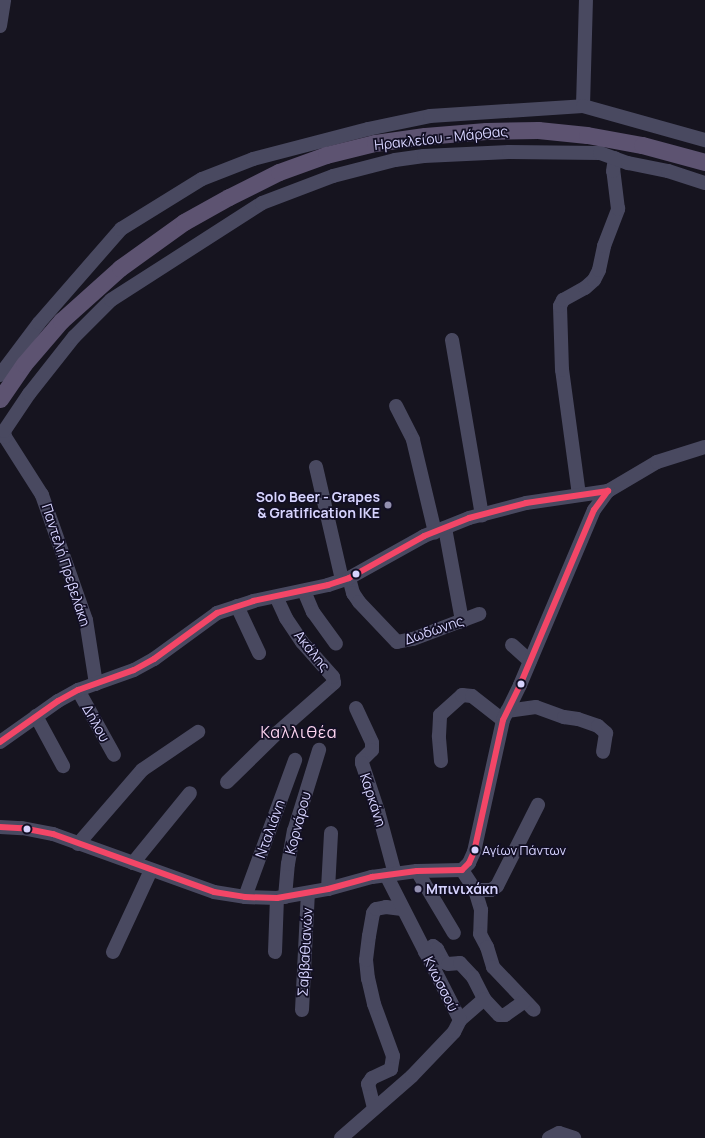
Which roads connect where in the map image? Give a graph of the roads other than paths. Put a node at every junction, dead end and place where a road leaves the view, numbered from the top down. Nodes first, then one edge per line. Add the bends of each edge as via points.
1 (4, 0) edge
2 (586, 0) edge
3 (0, 26) edge
4 (583, 106) junction
5 (705, 140) edge
6 (615, 158) junction
7 (705, 162) edge
8 (705, 183) edge
9 (452, 340) dead end
10 (0, 376) edge
11 (0, 399) edge
12 (396, 406) dead end
13 (705, 447) edge
14 (316, 467) dead end
15 (608, 491) junction
16 (579, 495) junction
17 (482, 515) junction
18 (440, 530) junction
19 (346, 579) junction
20 (304, 591) junction
21 (276, 597) junction
22 (237, 606) junction
23 (479, 614) dead end
24 (462, 621) junction
25 (336, 644) dead end
26 (512, 645) dead end
27 (259, 653) dead end
28 (530, 661) junction
29 (96, 684) junction
30 (78, 690) junction
31 (356, 708) dead end
32 (505, 715) junction
33 (36, 716) junction
34 (198, 732) dead end
35 (0, 742) edge
36 (319, 750) dead end
37 (603, 752) dead end
38 (114, 755) dead end
39 (295, 760) dead end
40 (441, 761) dead end
41 (63, 766) dead end
42 (227, 782) dead end
43 (190, 793) dead end
44 (538, 805) dead end
45 (0, 827) edge
46 (331, 833) dead end
47 (78, 844) junction
48 (133, 863) junction
49 (151, 870) junction
50 (462, 870) junction
51 (417, 871) junction
52 (391, 875) junction
53 (328, 889) junction
54 (475, 890) junction
55 (308, 893) junction
56 (281, 897) junction
57 (245, 898) junction
58 (402, 909) junction
59 (454, 933) dead end
60 (114, 952) dead end
61 (275, 952) dead end
62 (425, 952) junction
63 (491, 961) junction
64 (482, 994) junction
65 (302, 1010) dead end
66 (460, 1020) junction
67 (372, 1110) junction
68 (341, 1138) edge
69 (549, 1138) edge
70 (574, 1138) edge

1 - 3 street
2 - 4 street
4 - 5 street
4 - 10 street via 430,116 368,129 253,159 202,179 121,229 39,323
6 - 8 street
6 - 16 street via 613,171 618,209 598,270 594,280 586,288 564,300 560,306 562,370
6 - 29 street, Παντελή Πρεβελάκη via 588,152 424,156 371,165 333,176 262,203 111,300 74,337 29,394 4,431 5,437 42,494 86,620
7 - 11 main road, Ηρακλείου - Μάρθας via 587,134 538,130 425,136 375,143 326,156 279,172 229,197 184,222 120,268 61,321 24,364
9 - 17 street
12 - 18 street via 415,445
13 - 15 street via 657,462
14 - 19 street
15 - 16 street
15 - 28 street via 594,510
16 - 17 street via 526,503
17 - 18 street
18 - 19 street via 408,544
18 - 24 street
19 - 20 street
19 - 24 street, Δωδώνης via 359,602 397,642 413,640
20 - 21 street
20 - 25 street via 313,612
21 - 22 street
21 - 42 street, Ακάλης via 302,642 333,678 334,683 277,733
22 - 27 street
22 - 29 street via 217,613 154,659 134,670
23 - 24 street, Δωδώνης
26 - 28 street
28 - 32 street
29 - 30 street
30 - 33 street
30 - 38 street, Δήλου
31 - 52 street, Καρκάνη via 372,743 372,750 362,763 378,811
32 - 37 street via 536,707 598,726 606,733
32 - 40 street via 472,696 462,695 440,716
32 - 50 street via 474,852
33 - 35 street
33 - 41 street
34 - 47 street via 142,770
36 - 56 street, Κορνάρου via 294,831
39 - 57 street, Νταλιάνη
43 - 48 street
44 - 54 street via 497,886 492,890
45 - 47 street via 53,834
46 - 53 street
47 - 48 street
48 - 49 street
49 - 57 street via 214,892
49 - 60 street
50 - 51 street
50 - 54 street
51 - 52 street
51 - 59 street
52 - 53 street via 372,877
52 - 58 street, Κνωσσού
53 - 55 street
54 - 63 street via 481,910 480,934
55 - 56 street
55 - 65 street, Σαββαθιανών
56 - 57 street
56 - 61 street, Κορνάρου
58 - 62 street, Κνωσσού
58 - 67 street via 376,908 369,936 366,960 368,979 374,1004 393,1056 391,1069 372,1078 368,1084
62 - 64 street via 433,946 444,962 460,963 473,977
62 - 66 street, Κνωσσού
63 - 64 street
63 - 64 street via 493,967 530,1006 499,1015
64 - 66 street
66 - 67 street, Κνωσσού via 454,1032 412,1076
67 - 68 street, Κνωσσού
69 - 70 street via 559,1133

